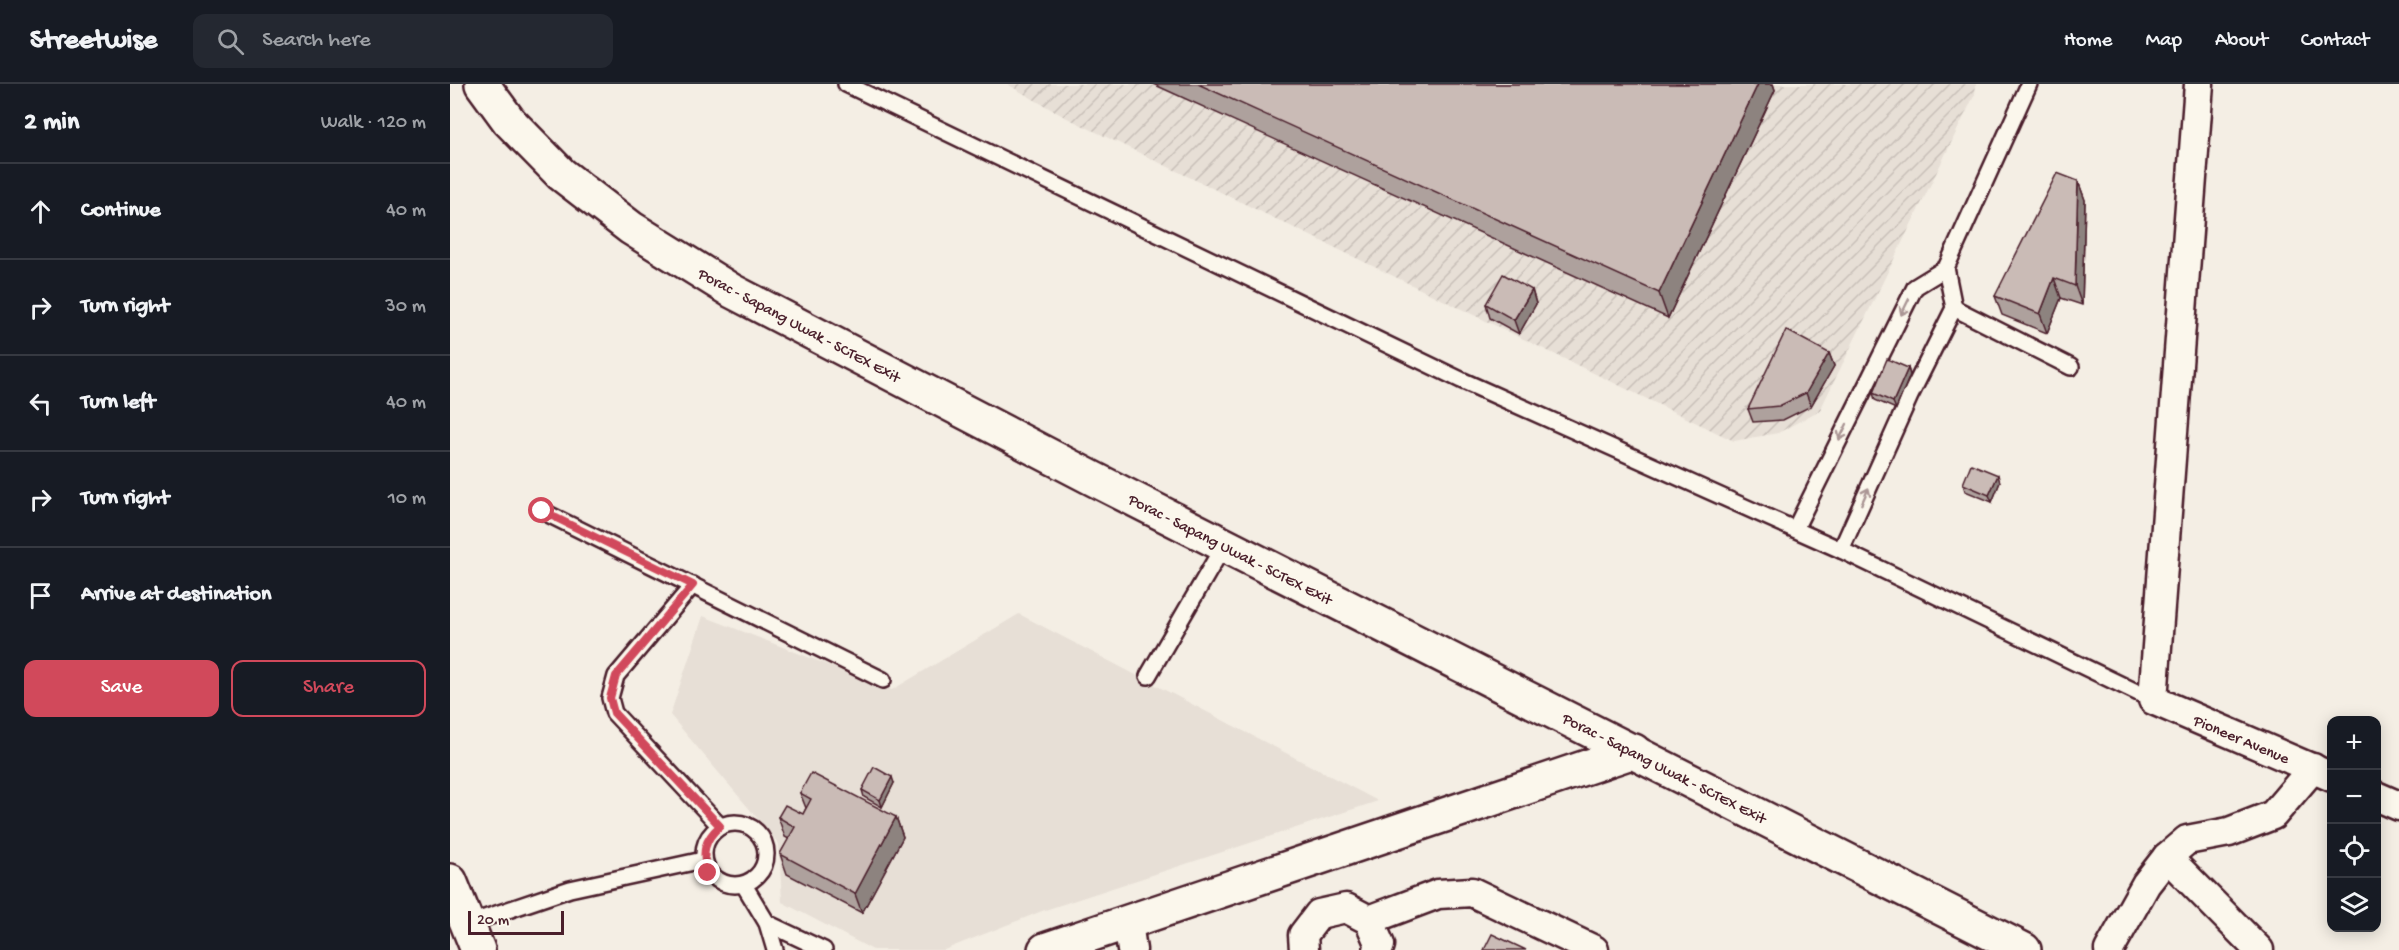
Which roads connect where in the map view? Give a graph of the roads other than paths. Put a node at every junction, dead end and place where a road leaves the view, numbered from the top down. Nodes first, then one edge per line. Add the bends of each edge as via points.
1 (482, 84) edge
2 (846, 84) edge
3 (2029, 84) edge
4 (2199, 84) edge
5 (1946, 268) junction
6 (1954, 308) junction
7 (2071, 367) dead end
8 (542, 511) dead end
9 (1795, 529) junction
10 (1224, 545) junction
11 (1841, 550) junction
12 (693, 585) junction
13 (1148, 676) dead end
14 (883, 680) dead end
15 (2153, 700) junction
16 (1634, 751) junction
17 (2322, 773) edge
18 (2381, 798) edge
19 (2399, 806) edge
20 (720, 826) junction
21 (2167, 857) junction
22 (703, 860) junction
23 (450, 881) edge
24 (744, 885) junction
25 (1370, 920) junction
26 (767, 923) junction
27 (473, 937) edge
28 (1130, 937) edge
29 (1056, 948) edge
30 (775, 950) edge
31 (824, 950) edge
32 (1304, 950) edge
33 (1378, 950) edge
34 (1594, 950) edge
35 (2024, 950) edge
36 (2109, 950) edge
37 (2259, 950) edge

1 - 10 main road, Porac - Sapang Uwak - SCTEX Exit via 509,121 561,174 631,228 732,291
2 - 9 lane via 1461,380
3 - 5 lane
4 - 15 street
5 - 6 lane
5 -> 9 lane via 1915,287
6 - 7 lane
11 -> 6 lane
8 - 12 lane
9 - 11 lane
10 - 13 lane
10 - 16 main road, Porac - Sapang Uwak - SCTEX Exit
11 - 15 lane
12 - 14 lane
12 - 20 lane via 616,676 610,698 614,713
15 - 17 street, Pioneer Avenue
16 - 28 main road
16 - 35 main road, Porac - Sapang Uwak - SCTEX Exit
17 - 21 street via 2273,815 2229,832 2187,840
18 - 19 street
20 - 22 lane via 704,846
20 - 24 lane via 733,822 746,825 765,843 764,868 756,879
21 - 36 street via 2146,884
21 - 37 street
22 - 24 lane via 708,873 718,881 730,886
22 - 27 lane via 570,889
23 - 27 main road
24 - 26 lane
25 - 32 street via 1346,908 1319,914 1303,935
25 - 33 street via 1380,945
25 - 34 street via 1438,894 1472,892
26 - 30 lane
26 - 31 lane
28 - 29 main road

